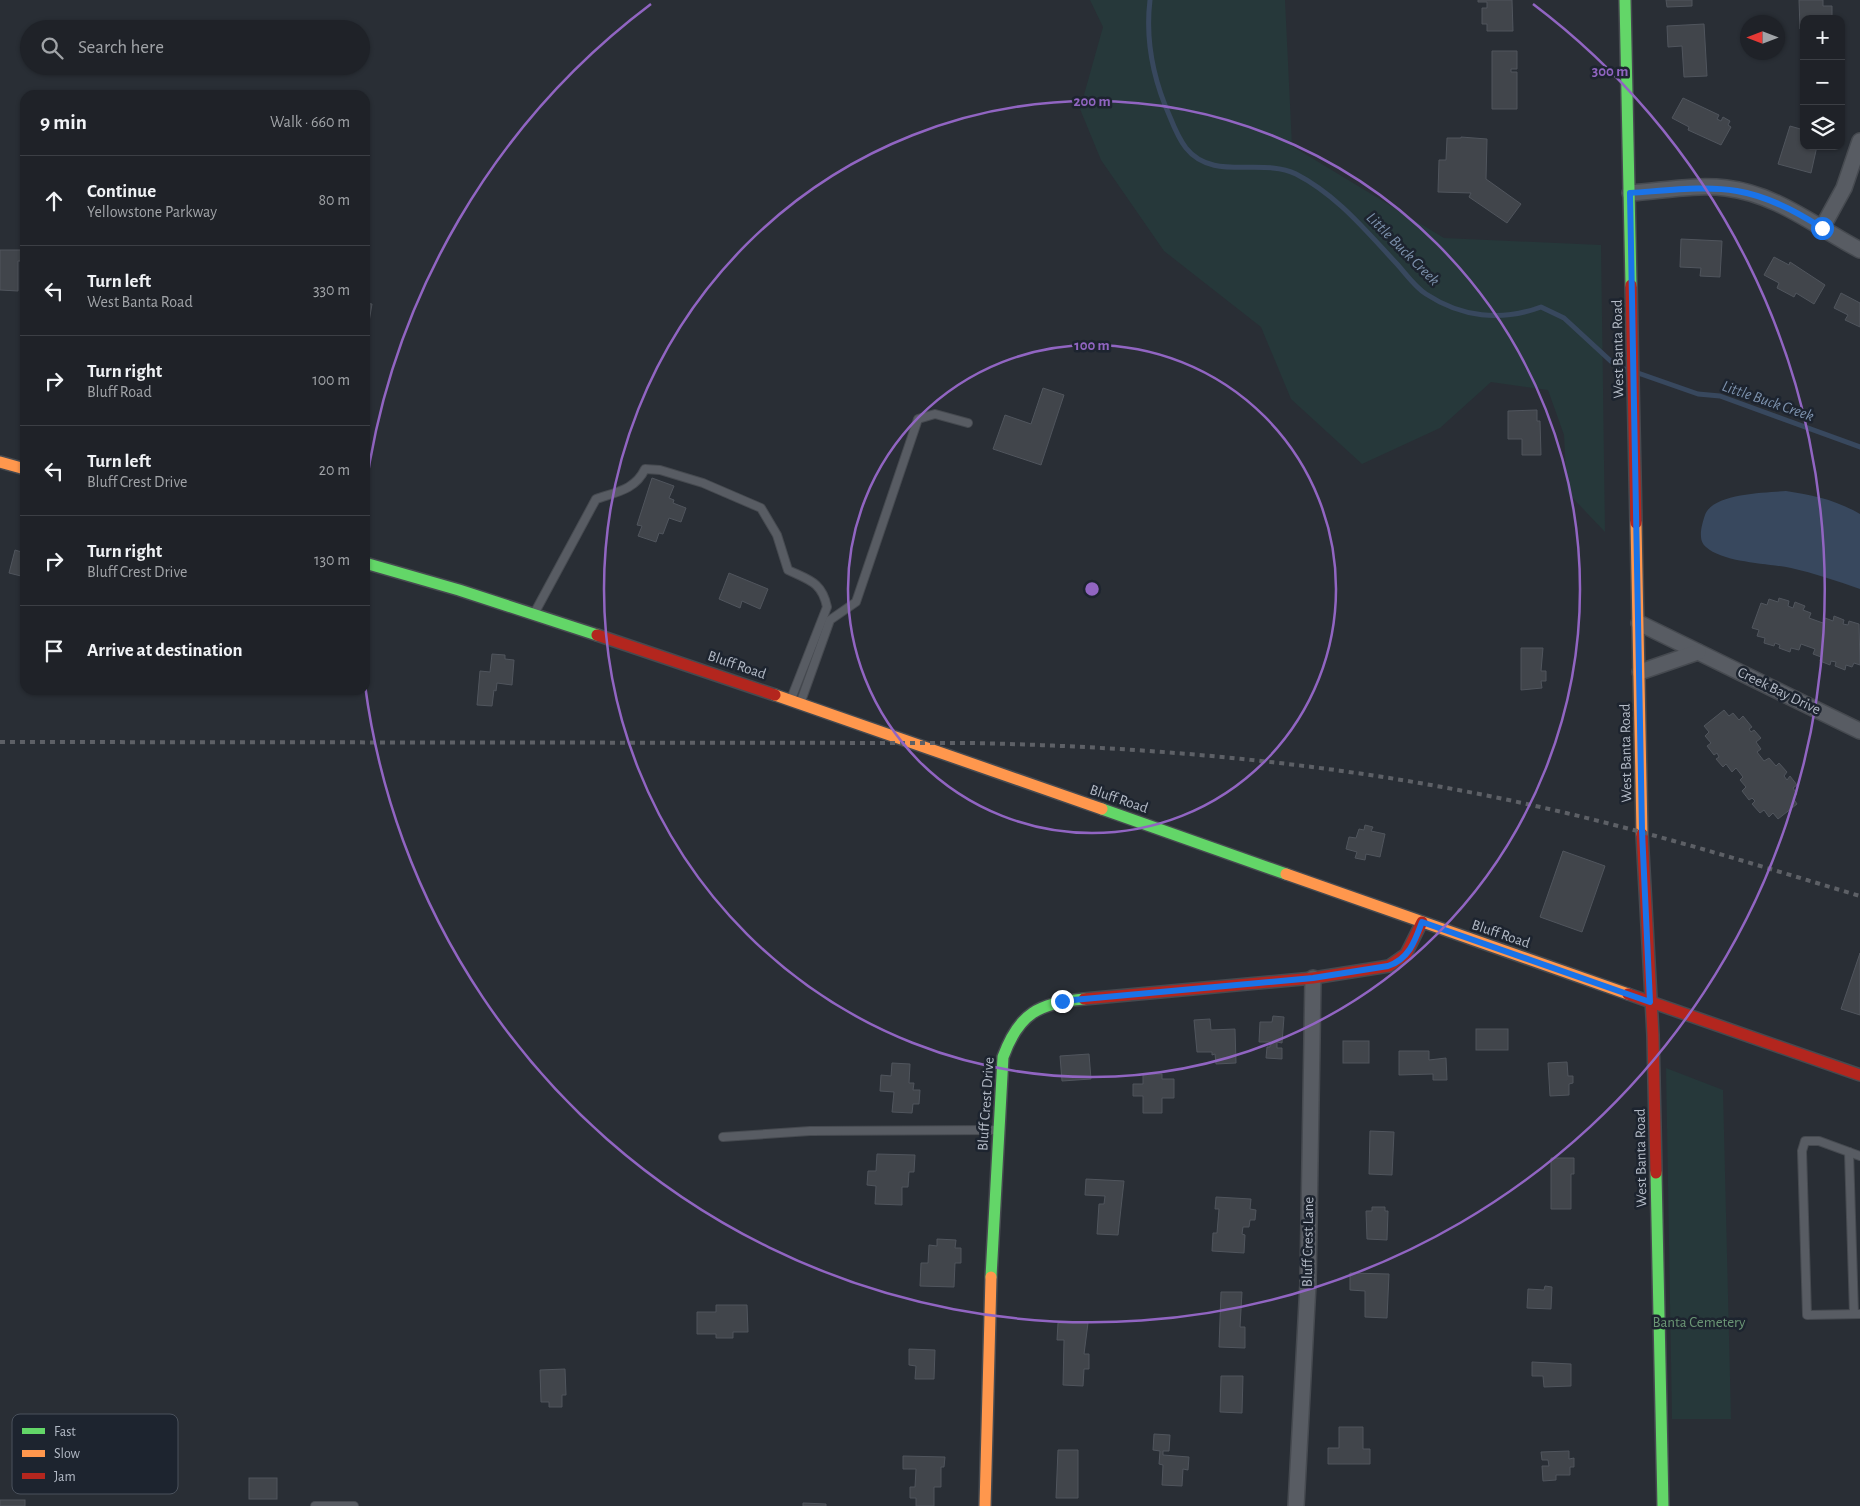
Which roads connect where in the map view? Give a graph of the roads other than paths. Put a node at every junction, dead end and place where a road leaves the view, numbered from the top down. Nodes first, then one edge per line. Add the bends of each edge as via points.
1 (1625, 0) edge
2 (1860, 141) edge
3 (1630, 193) junction
4 (1822, 228) junction
5 (1860, 250) edge
6 (968, 423) dead end
7 (0, 462) edge
8 (20, 468) edge
9 (370, 565) edge
10 (534, 614) junction
11 (1639, 623) junction
12 (1698, 652) junction
13 (1640, 672) junction
14 (796, 701) junction
15 (1860, 731) edge
16 (1422, 922) junction
17 (1313, 978) junction
18 (1650, 1002) junction
19 (1860, 1075) edge
20 (999, 1130) junction
21 (723, 1137) dead end
22 (1849, 1152) junction
23 (1860, 1156) edge
24 (1857, 1314) edge
25 (315, 1506) edge
26 (354, 1506) edge
27 (986, 1506) edge
28 (1296, 1506) edge
29 (1662, 1506) edge

1 - 3 street, West Banta Road
2 - 4 street via 1844,188
3 - 4 street via 1712,187 1735,189 1770,199
3 - 11 street, West Banta Road
4 - 5 street
6 - 14 lane via 935,414 918,419 856,602 830,620
7 - 8 street
9 - 10 street, Bluff Road
10 - 14 street, Bluff Road
10 - 14 lane via 596,499 622,491 639,480 645,469 660,470 703,483 761,508 777,535 788,570 824,592 827,607
11 - 12 street, Creek Bay Drive
11 - 13 street, West Banta Road
12 - 13 street
12 - 15 street, Creek Bay Drive
13 - 18 street, West Banta Road via 1642,831
14 - 16 street, Bluff Road
16 - 17 street, Bluff Crest Drive via 1410,951 1398,963
16 - 18 street, Bluff Road
17 - 20 street, Bluff Crest Drive via 1062,1001 1040,1007 1010,1034 1005,1049
17 - 28 street, Bluff Crest Lane via 1308,1284
18 - 19 street, Bluff Road
18 - 29 street, West Banta Road
20 - 21 lane via 810,1131
20 - 27 street, Bluff Crest Drive via 991,1286
22 - 23 lane
22 - 24 lane
22 - 24 lane via 1819,1141 1805,1141 1802,1151 1807,1315
25 - 26 lane

